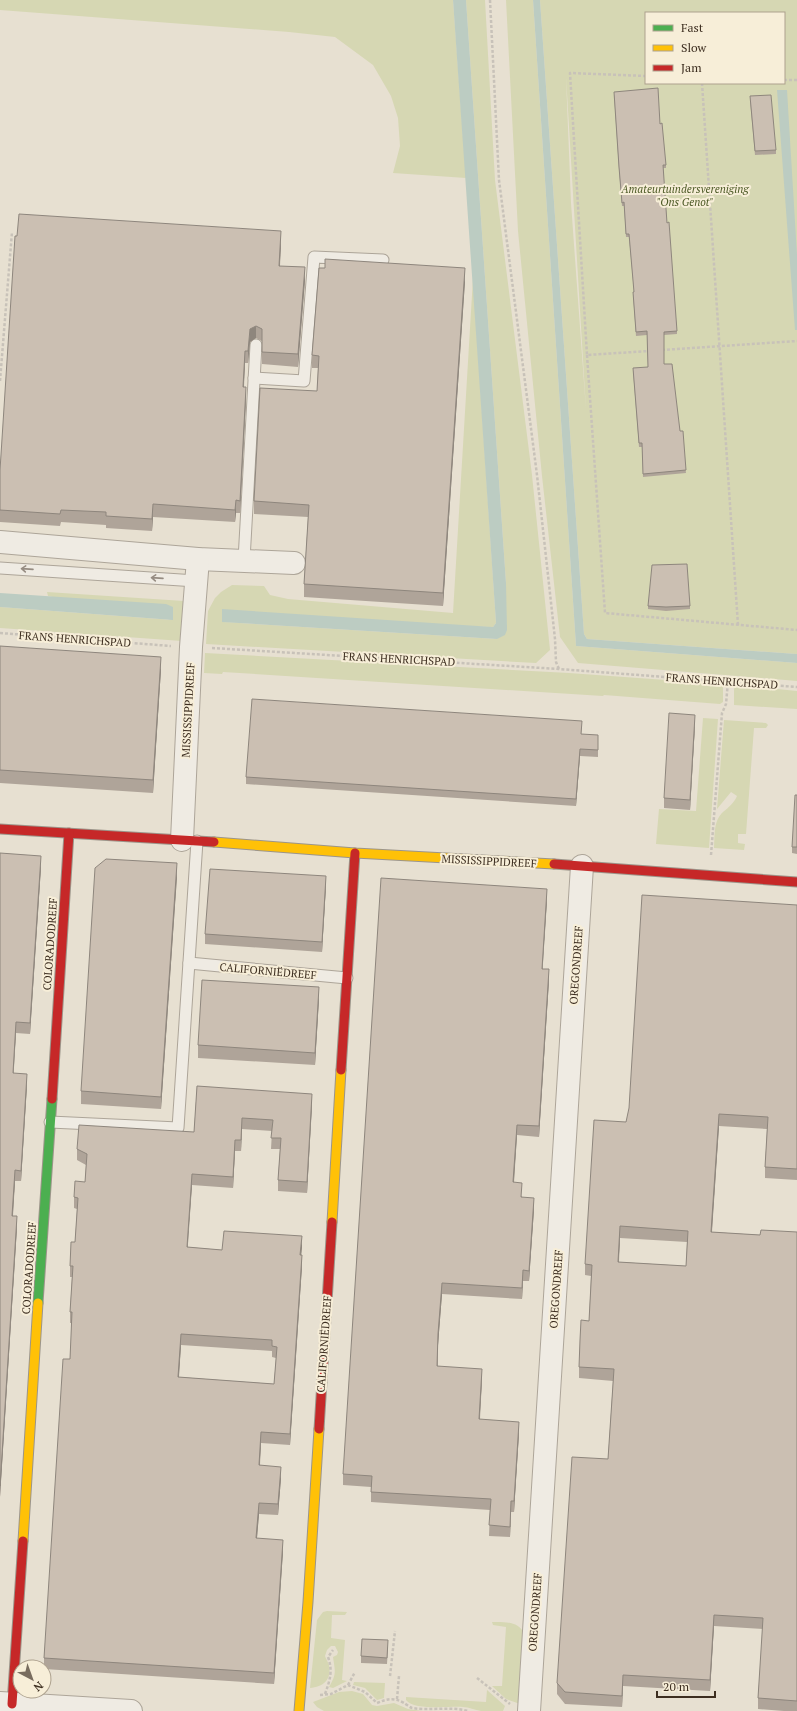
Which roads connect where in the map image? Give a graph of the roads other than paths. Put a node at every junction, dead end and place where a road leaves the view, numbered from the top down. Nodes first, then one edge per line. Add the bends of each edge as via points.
1 (383, 260) dead end
2 (256, 345) edge
3 (254, 378) junction
4 (0, 542) edge
5 (198, 559) junction
6 (244, 560) junction
7 (294, 563) dead end
8 (0, 568) edge
9 (196, 581) junction
10 (0, 829) edge
11 (69, 833) junction
12 (189, 840) junction
13 (355, 853) junction
14 (582, 866) junction
15 (797, 882) edge
16 (189, 963) junction
17 (347, 978) junction
18 (50, 1122) junction
19 (6, 1703) edge
20 (55, 1708) edge
21 (522, 1709) edge
22 (131, 1711) edge
23 (299, 1711) edge

1 - 3 lane via 314,257 304,381
2 - 3 lane
3 - 6 lane
4 - 5 street
5 - 6 street
5 - 9 street, MISSISSIPPIDREEF
6 - 7 street
9 -> 8 lane
9 - 12 street, MISSISSIPPIDREEF via 191,647
10 - 11 street, MISSISSIPPIDREEF
11 - 12 street, MISSISSIPPIDREEF
11 - 18 street, COLORADODREEF
12 - 13 street, MISSISSIPPIDREEF
12 - 16 lane
13 - 14 street, MISSISSIPPIDREEF
13 - 17 street, CALIFORNIËDREEF
14 - 15 street, MISSISSIPPIDREEF
14 - 21 street, OREGONDREEF
16 - 17 lane, CALIFORNIËDREEF
16 - 18 lane via 178,1128
17 - 23 street, CALIFORNIËDREEF
18 - 19 street, COLORADODREEF
19 - 20 street
20 - 22 street

